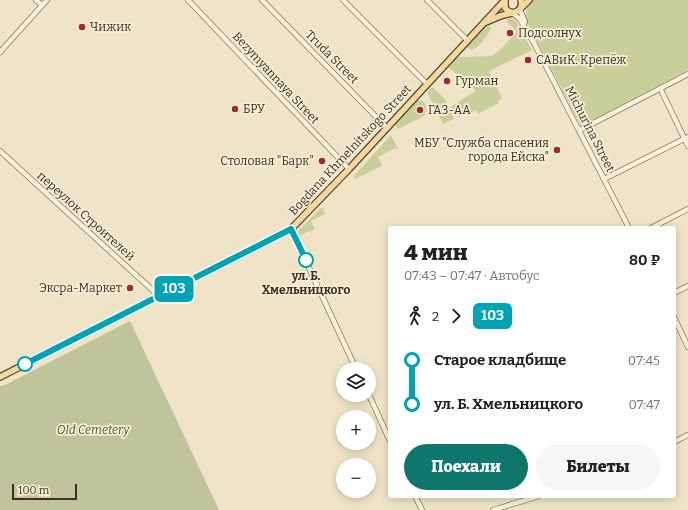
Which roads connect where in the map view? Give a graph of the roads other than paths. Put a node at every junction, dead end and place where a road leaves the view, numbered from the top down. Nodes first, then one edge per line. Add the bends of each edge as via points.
1 (36, 0) edge
2 (47, 0) edge
3 (188, 0) edge
4 (262, 0) edge
5 (343, 0) edge
6 (427, 0) edge
7 (505, 0) edge
8 (520, 0) edge
9 (529, 0) edge
10 (42, 5) junction
11 (520, 10) junction
12 (512, 13) junction
13 (484, 22) junction
14 (532, 38) junction
15 (468, 40) junction
16 (0, 52) edge
17 (688, 74) edge
18 (427, 84) junction
19 (660, 88) junction
20 (387, 128) junction
21 (580, 130) junction
22 (686, 138) edge
23 (688, 146) edge
24 (0, 151) edge
25 (349, 169) junction
26 (604, 179) junction
27 (688, 209) edge
28 (628, 226) edge
29 (655, 226) edge
30 (291, 229) junction
31 (688, 286) edge
32 (676, 292) edge
33 (159, 296) junction
34 (676, 321) edge
35 (688, 347) edge
36 (353, 362) edge
37 (0, 377) edge
38 (371, 402) edge
39 (688, 435) edge
40 (388, 437) edge
41 (676, 441) edge
42 (417, 498) edge
43 (532, 498) edge
44 (422, 510) edge
45 (493, 510) edge

1 - 10 street
2 - 10 street
3 - 25 street, Bezymyannaya Street
4 - 20 street, Truda Street
5 - 18 street
6 - 15 street
7 - 12 main road via 506,9
7 - 13 main road, Bogdana Khmelnitskogo Street
8 - 11 main road
9 - 11 main road
10 - 16 street
11 - 12 main road, Bogdana Khmelnitskogo Street
11 - 14 street, Michurina Street
12 - 13 main road, Bogdana Khmelnitskogo Street
12 - 14 street, Michurina Street via 519,18
13 - 15 main road, Bogdana Khmelnitskogo Street
14 - 21 street, Michurina Street
15 - 18 main road, Bogdana Khmelnitskogo Street
17 - 19 street
18 - 20 main road, Bogdana Khmelnitskogo Street
19 - 21 street
19 - 22 street
20 - 25 main road, Bogdana Khmelnitskogo Street
21 - 26 street, Michurina Street
22 - 23 street
22 - 26 street
24 - 33 street, переулок Строителей
25 - 30 main road, Bogdana Khmelnitskogo Street
26 - 28 street, Michurina Street
27 - 29 street
30 - 33 main road, Bogdana Khmelnitskogo Street
30 - 36 street
31 - 32 street
33 - 37 main road, Bogdana Khmelnitskogo Street
34 - 35 street
38 - 40 street
39 - 41 street
42 - 44 street
43 - 45 street

